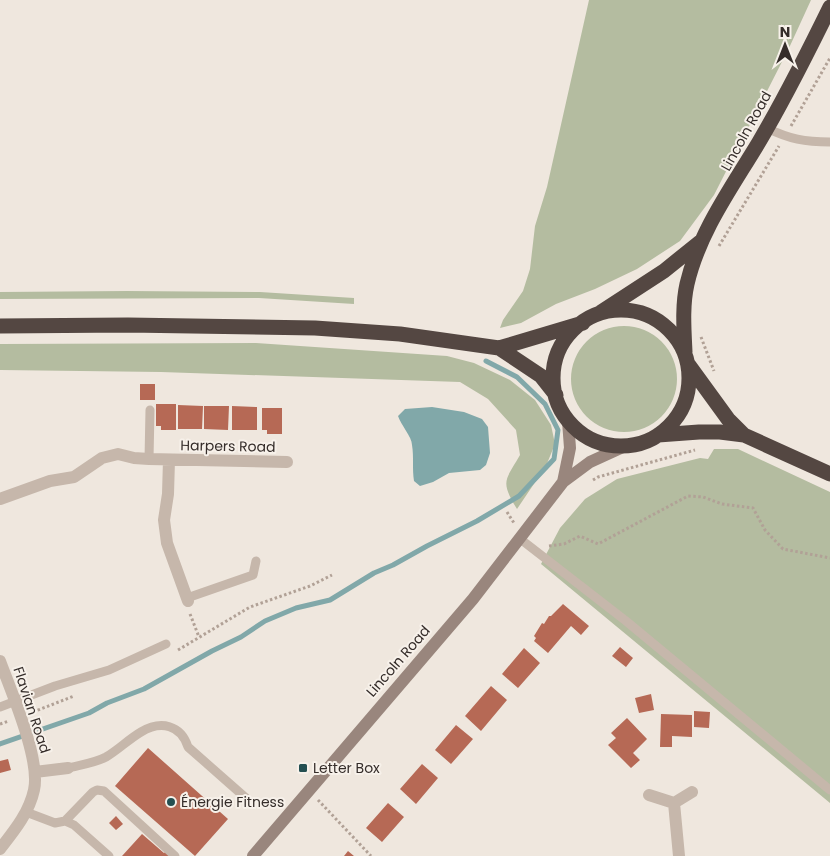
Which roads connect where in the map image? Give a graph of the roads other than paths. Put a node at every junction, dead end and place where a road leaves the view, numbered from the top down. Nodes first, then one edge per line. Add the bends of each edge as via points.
1 (830, 7) edge
2 (767, 128) junction
3 (830, 142) edge
4 (700, 242) junction
5 (589, 319) junction
6 (0, 326) edge
7 (499, 348) junction
8 (686, 358) junction
9 (556, 395) junction
10 (150, 410) dead end
11 (568, 420) junction
12 (658, 435) junction
13 (744, 435) junction
14 (625, 446) junction
15 (149, 459) junction
16 (169, 460) junction
17 (287, 462) dead end
18 (830, 474) edge
19 (563, 482) junction
20 (0, 499) edge
21 (519, 538) junction
22 (256, 562) dead end
23 (188, 599) joint
24 (166, 644) dead end
25 (0, 661) edge
26 (15, 702) junction
27 (0, 707) edge
28 (68, 768) joint
29 (35, 772) junction
30 (830, 790) edge
31 (692, 792) dead end
32 (649, 795) dead end
33 (247, 799) dead end
34 (674, 803) junction
35 (26, 812) junction
36 (65, 820) junction
37 (0, 849) edge
38 (109, 856) edge
39 (175, 856) edge
40 (253, 856) edge
41 (679, 856) edge

1 - 2 highway, Lincoln Road
2 - 3 lane via 785,137
2 - 4 highway, Lincoln Road
4 - 5 highway, Lincoln Road via 664,271
4 - 8 highway, Lincoln Road via 684,306
5 - 7 highway
5 - 8 highway via 616,311 644,315 669,330 678,340
5 - 9 highway via 567,338 558,354 554,371
6 - 7 highway via 315,328 400,334
7 - 9 highway via 541,376
8 - 12 highway via 688,391 683,408 672,424
8 - 13 highway via 728,419
9 - 11 highway
10 - 15 lane
11 - 14 highway via 590,439
11 - 19 main road, Lincoln Road via 570,448
12 - 13 highway via 720,432
12 - 14 highway via 639,444
13 - 18 highway
14 - 19 main road, Lincoln Road via 590,462
15 - 16 street, Harpers Road
15 - 20 street, Harpers Road via 118,454 102,458 74,477 50,481
16 - 17 street, Harpers Road
16 - 23 street, Harpers Road via 164,520 167,543
19 - 21 main road, Lincoln Road
21 - 30 lane via 626,621
21 - 40 main road, Lincoln Road via 473,599
22 - 23 lane via 253,575
24 - 26 lane via 109,670
25 - 26 street, Flavian Road
26 - 27 lane
26 - 29 street, Flavian Road
28 - 29 street
28 - 33 lane via 105,757 142,731 167,726 178,730 188,747
29 - 35 street, Flavian Road via 35,788
31 - 34 street
32 - 34 street
34 - 41 street
35 - 36 lane via 54,823
35 - 37 street, Flavian Road
36 - 38 lane
36 - 39 lane via 93,792 104,791

